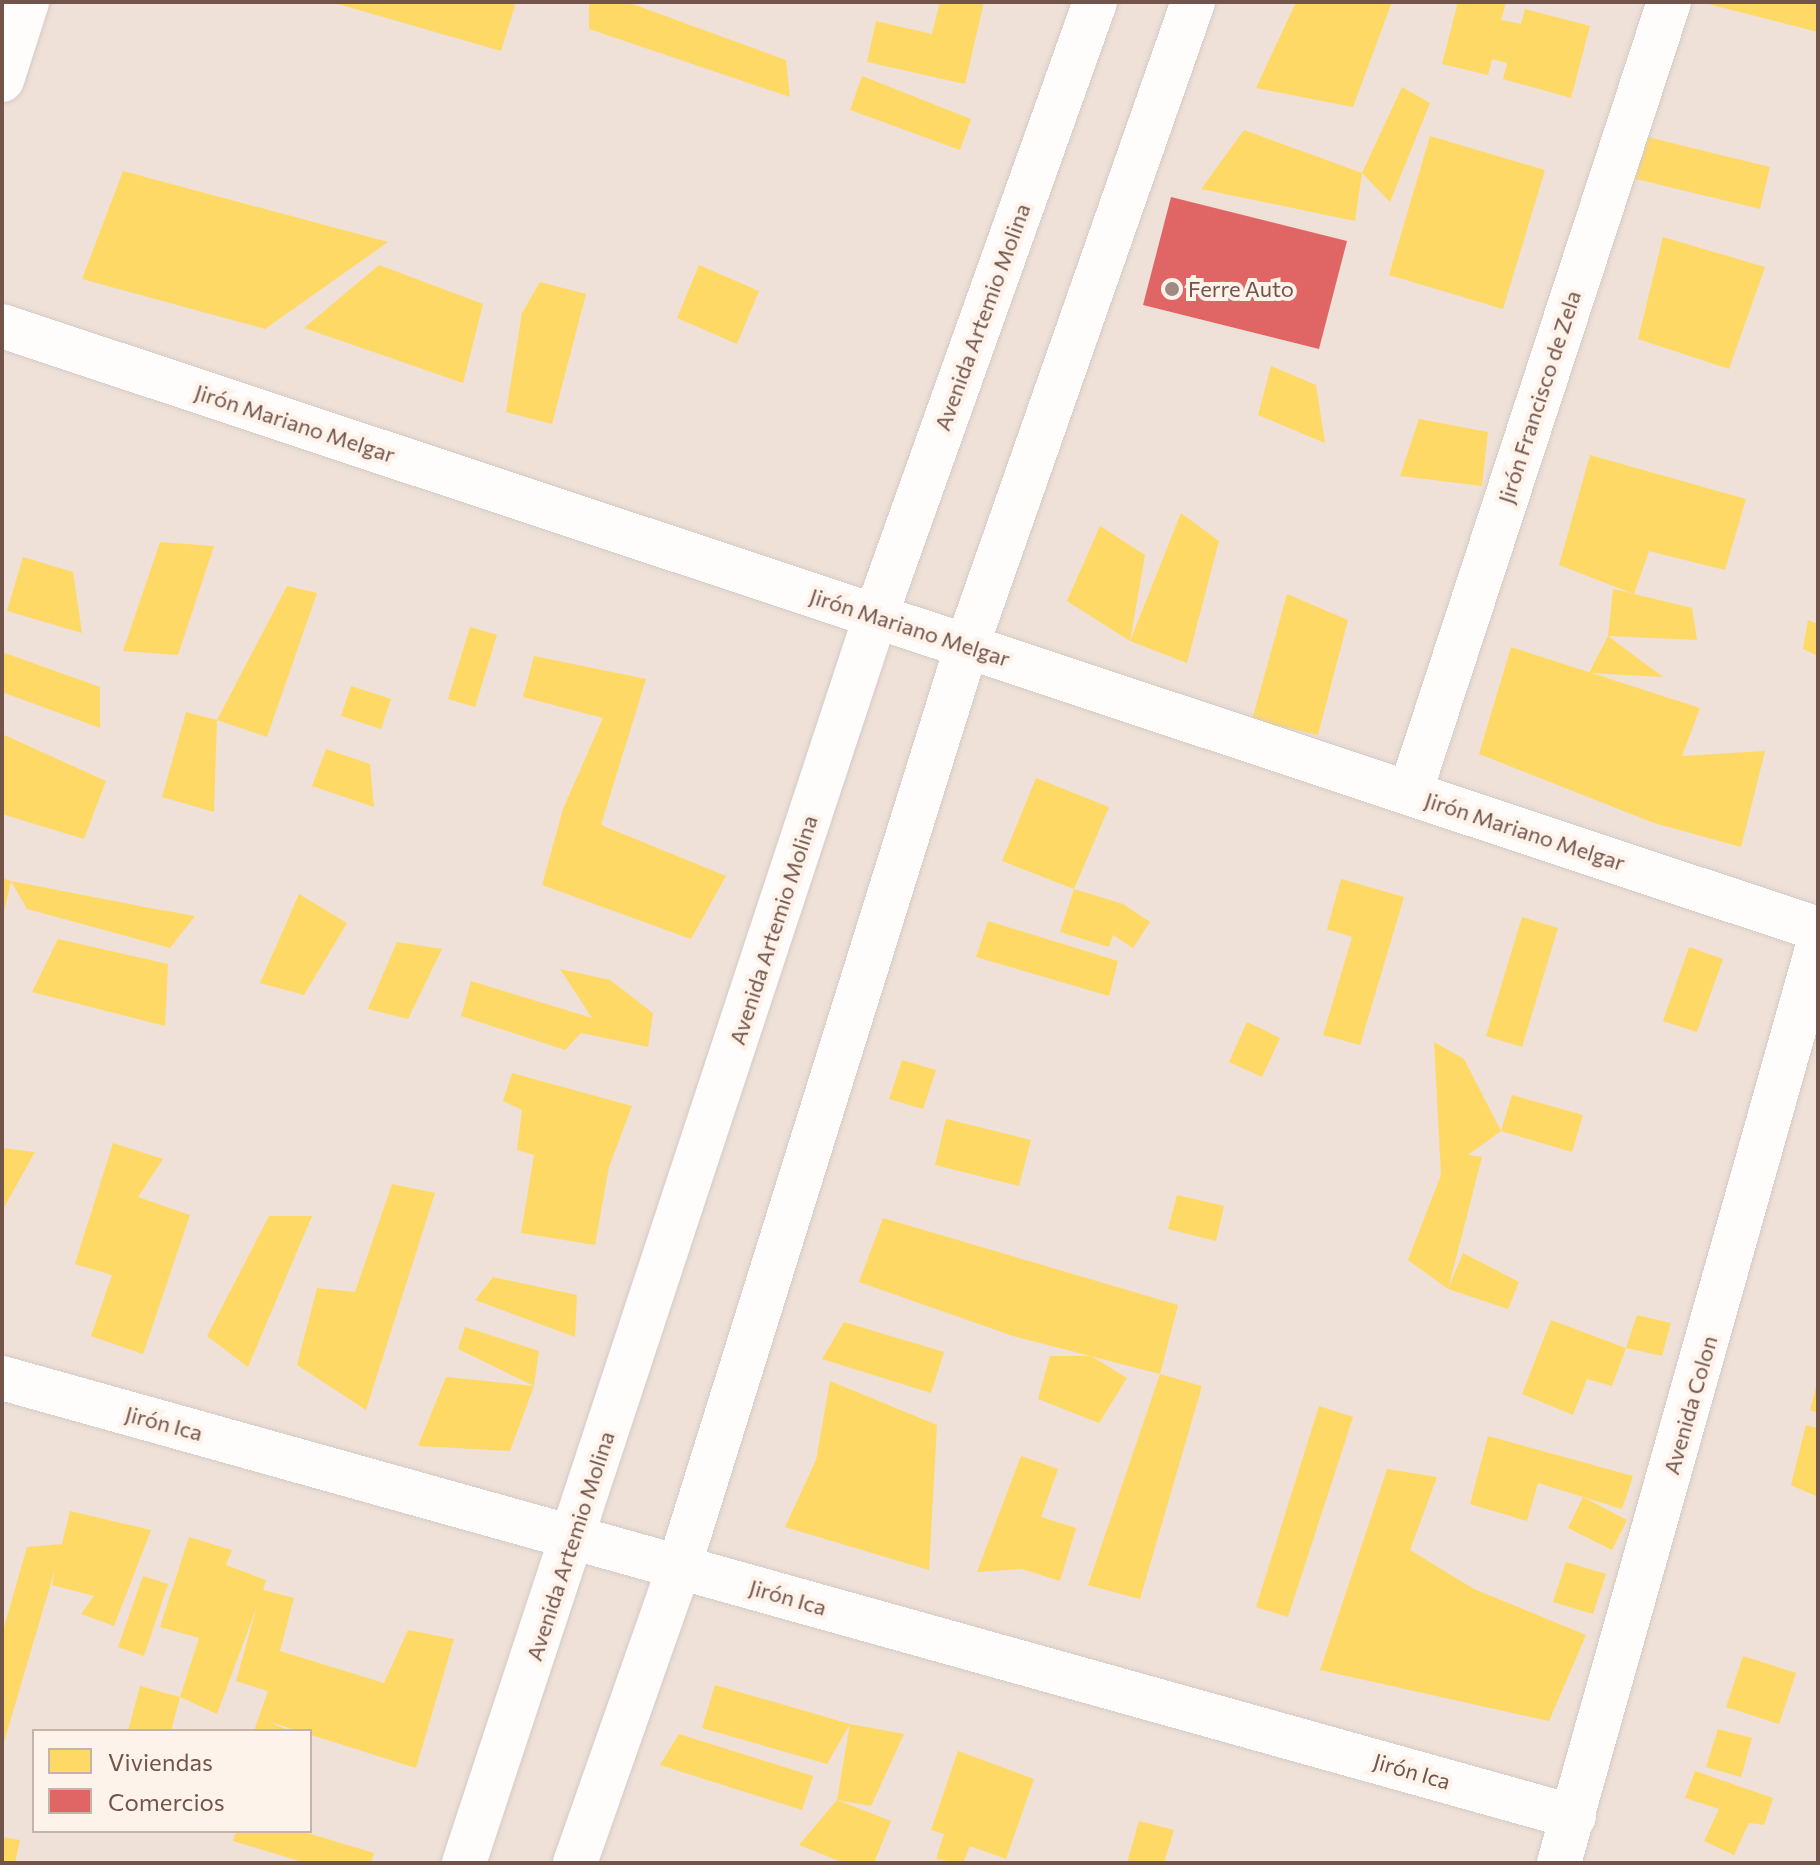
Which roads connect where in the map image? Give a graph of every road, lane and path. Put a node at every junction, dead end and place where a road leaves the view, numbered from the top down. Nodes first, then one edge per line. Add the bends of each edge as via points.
1 (27, 2) edge
2 (1095, 2) edge
3 (1193, 2) edge
4 (1669, 2) edge
5 (2, 80) edge
6 (2, 326) edge
7 (876, 615) junction
8 (967, 646) junction
9 (1410, 793) junction
10 (1818, 929) edge
11 (1818, 945) edge
12 (2, 1378) edge
13 (575, 1535) junction
14 (679, 1567) junction
15 (1574, 1817) junction
16 (464, 1863) edge
17 (575, 1863) edge
18 (1559, 1863) edge

1 - 5 street
2 - 7 street, Avenida Artemio Molina
3 - 8 street
4 - 9 street, Jirón Francisco de Zela
6 - 7 street, Jirón Mariano Melgar
7 - 8 street, Jirón Mariano Melgar
7 - 13 street, Avenida Artemio Molina
8 - 9 street, Jirón Mariano Melgar
8 - 14 street
9 - 10 street, Jirón Mariano Melgar
11 - 15 street, Avenida Colon
12 - 13 street, Jirón Ica
13 - 14 street, Jirón Ica
13 - 16 street, Avenida Artemio Molina
14 - 15 street, Jirón Ica
14 - 17 street
15 - 18 street, Avenida Colon

